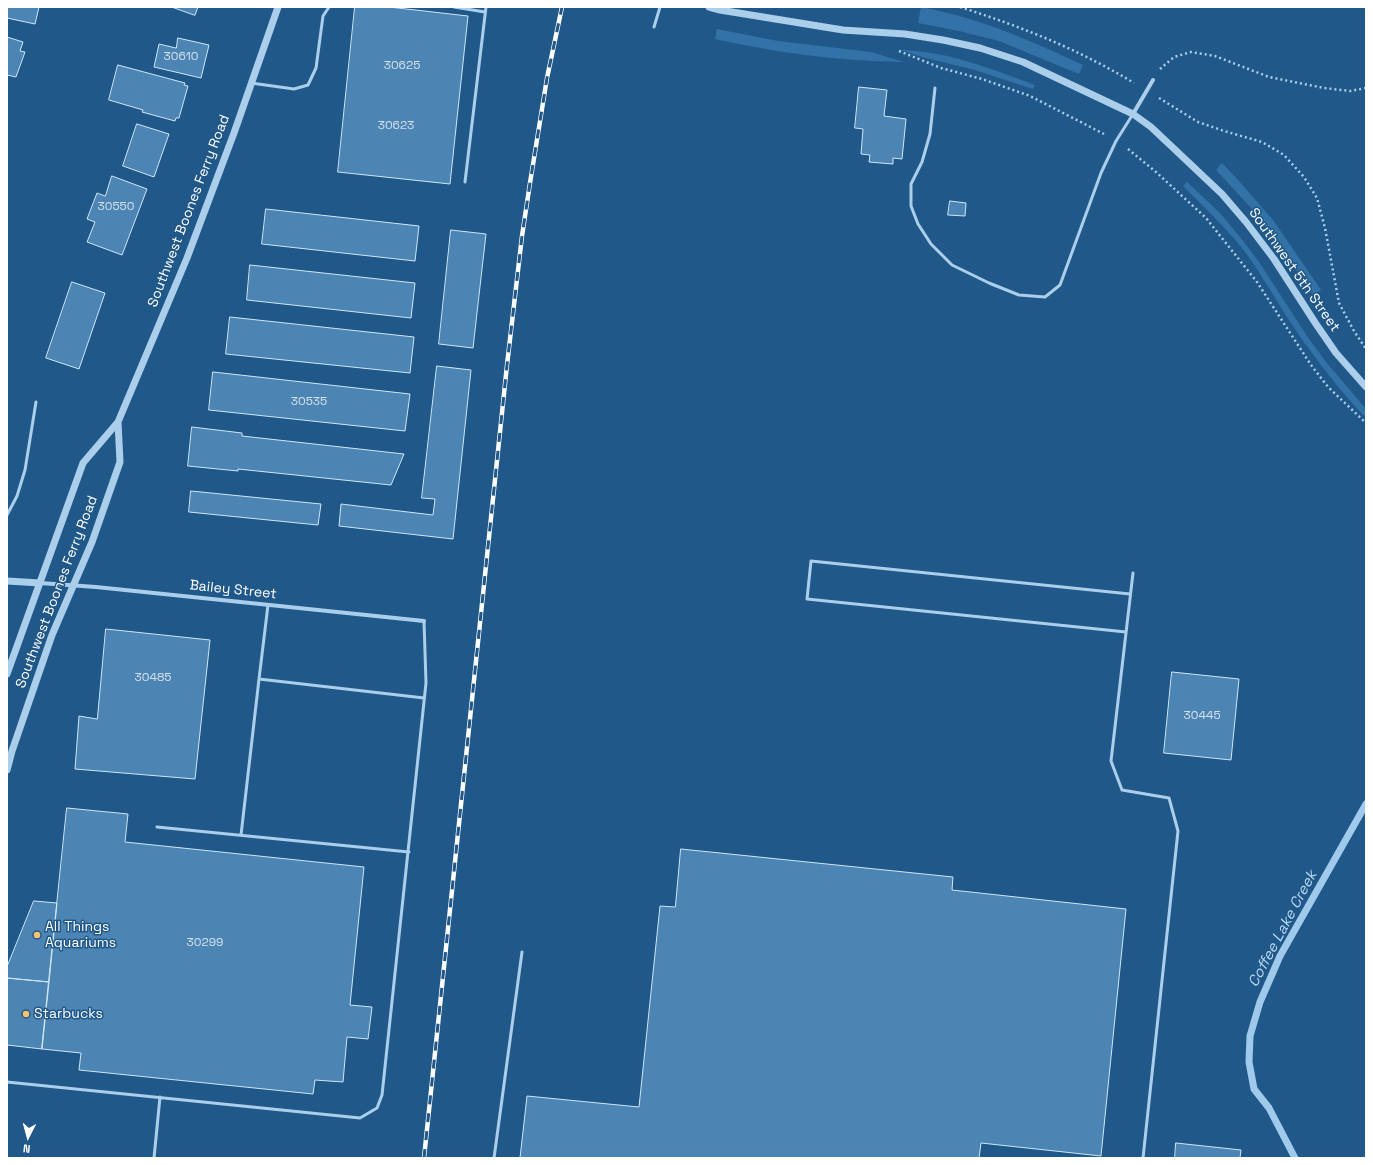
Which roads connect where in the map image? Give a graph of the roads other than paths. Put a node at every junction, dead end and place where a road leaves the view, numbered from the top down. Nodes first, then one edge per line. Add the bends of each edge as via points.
1 (278, 7) edge
2 (329, 7) edge
3 (454, 7) edge
4 (486, 7) edge
5 (660, 7) edge
6 (709, 7) edge
7 (485, 12) junction
8 (654, 27) dead end
9 (1153, 80) road end
10 (252, 83) junction
11 (935, 88) dead end
12 (1132, 114) junction
13 (465, 182) dead end
14 (1366, 387) edge
15 (36, 402) dead end
16 (118, 422) junction
17 (7, 515) edge
18 (1132, 573) dead end
19 (7, 581) edge
20 (40, 583) junction
21 (74, 585) junction
22 (1130, 594) junction
23 (268, 605) junction
24 (424, 621) joint
25 (1126, 632) junction
26 (7, 674) edge
27 (259, 680) junction
28 (424, 698) junction
29 (7, 770) edge
30 (157, 827) dead end
31 (241, 835) junction
32 (409, 852) junction
33 (522, 952) dead end
34 (7, 1082) edge
35 (160, 1098) junction
36 (154, 1158) edge
37 (494, 1158) edge
38 (1143, 1158) edge

1 - 10 street, Southwest Boones Ferry Road
2 - 10 lane via 323,16 316,68 308,85 294,89
3 - 7 lane
4 - 7 lane
5 - 8 lane
6 - 12 street, Southwest 5th Street via 843,30 905,34 980,48 1023,62
7 - 13 lane
9 - 12 street
10 - 16 street, Southwest Boones Ferry Road via 187,258
11 - 12 lane via 930,134 922,162 911,184 911,206 918,224 931,244 952,265 1019,294 1045,296 1060,285 1101,173
12 - 14 street, Southwest 5th Street via 1150,127 1222,194 1274,259 1336,353
15 - 17 lane via 25,470 17,496
16 - 20 street, Southwest Boones Ferry Road via 83,463
16 - 21 street, Southwest Boones Ferry Road via 120,462
18 - 22 lane
19 - 20 street
20 - 21 street, Bailey Street
20 - 26 street, Southwest Boones Ferry Road
21 - 23 street, Bailey Street
21 - 29 street, Southwest Boones Ferry Road via 52,635
22 - 25 lane
22 - 25 lane via 811,560 807,599
23 - 24 street, Bailey Street
23 - 27 lane
24 - 28 lane
25 - 38 lane via 1111,761 1122,790 1169,798 1178,831
27 - 28 lane
27 - 31 lane
28 - 32 lane
30 - 31 lane
31 - 32 lane
32 - 35 lane via 382,1095 377,1108 360,1118
33 - 37 lane
34 - 35 lane
35 - 36 lane

